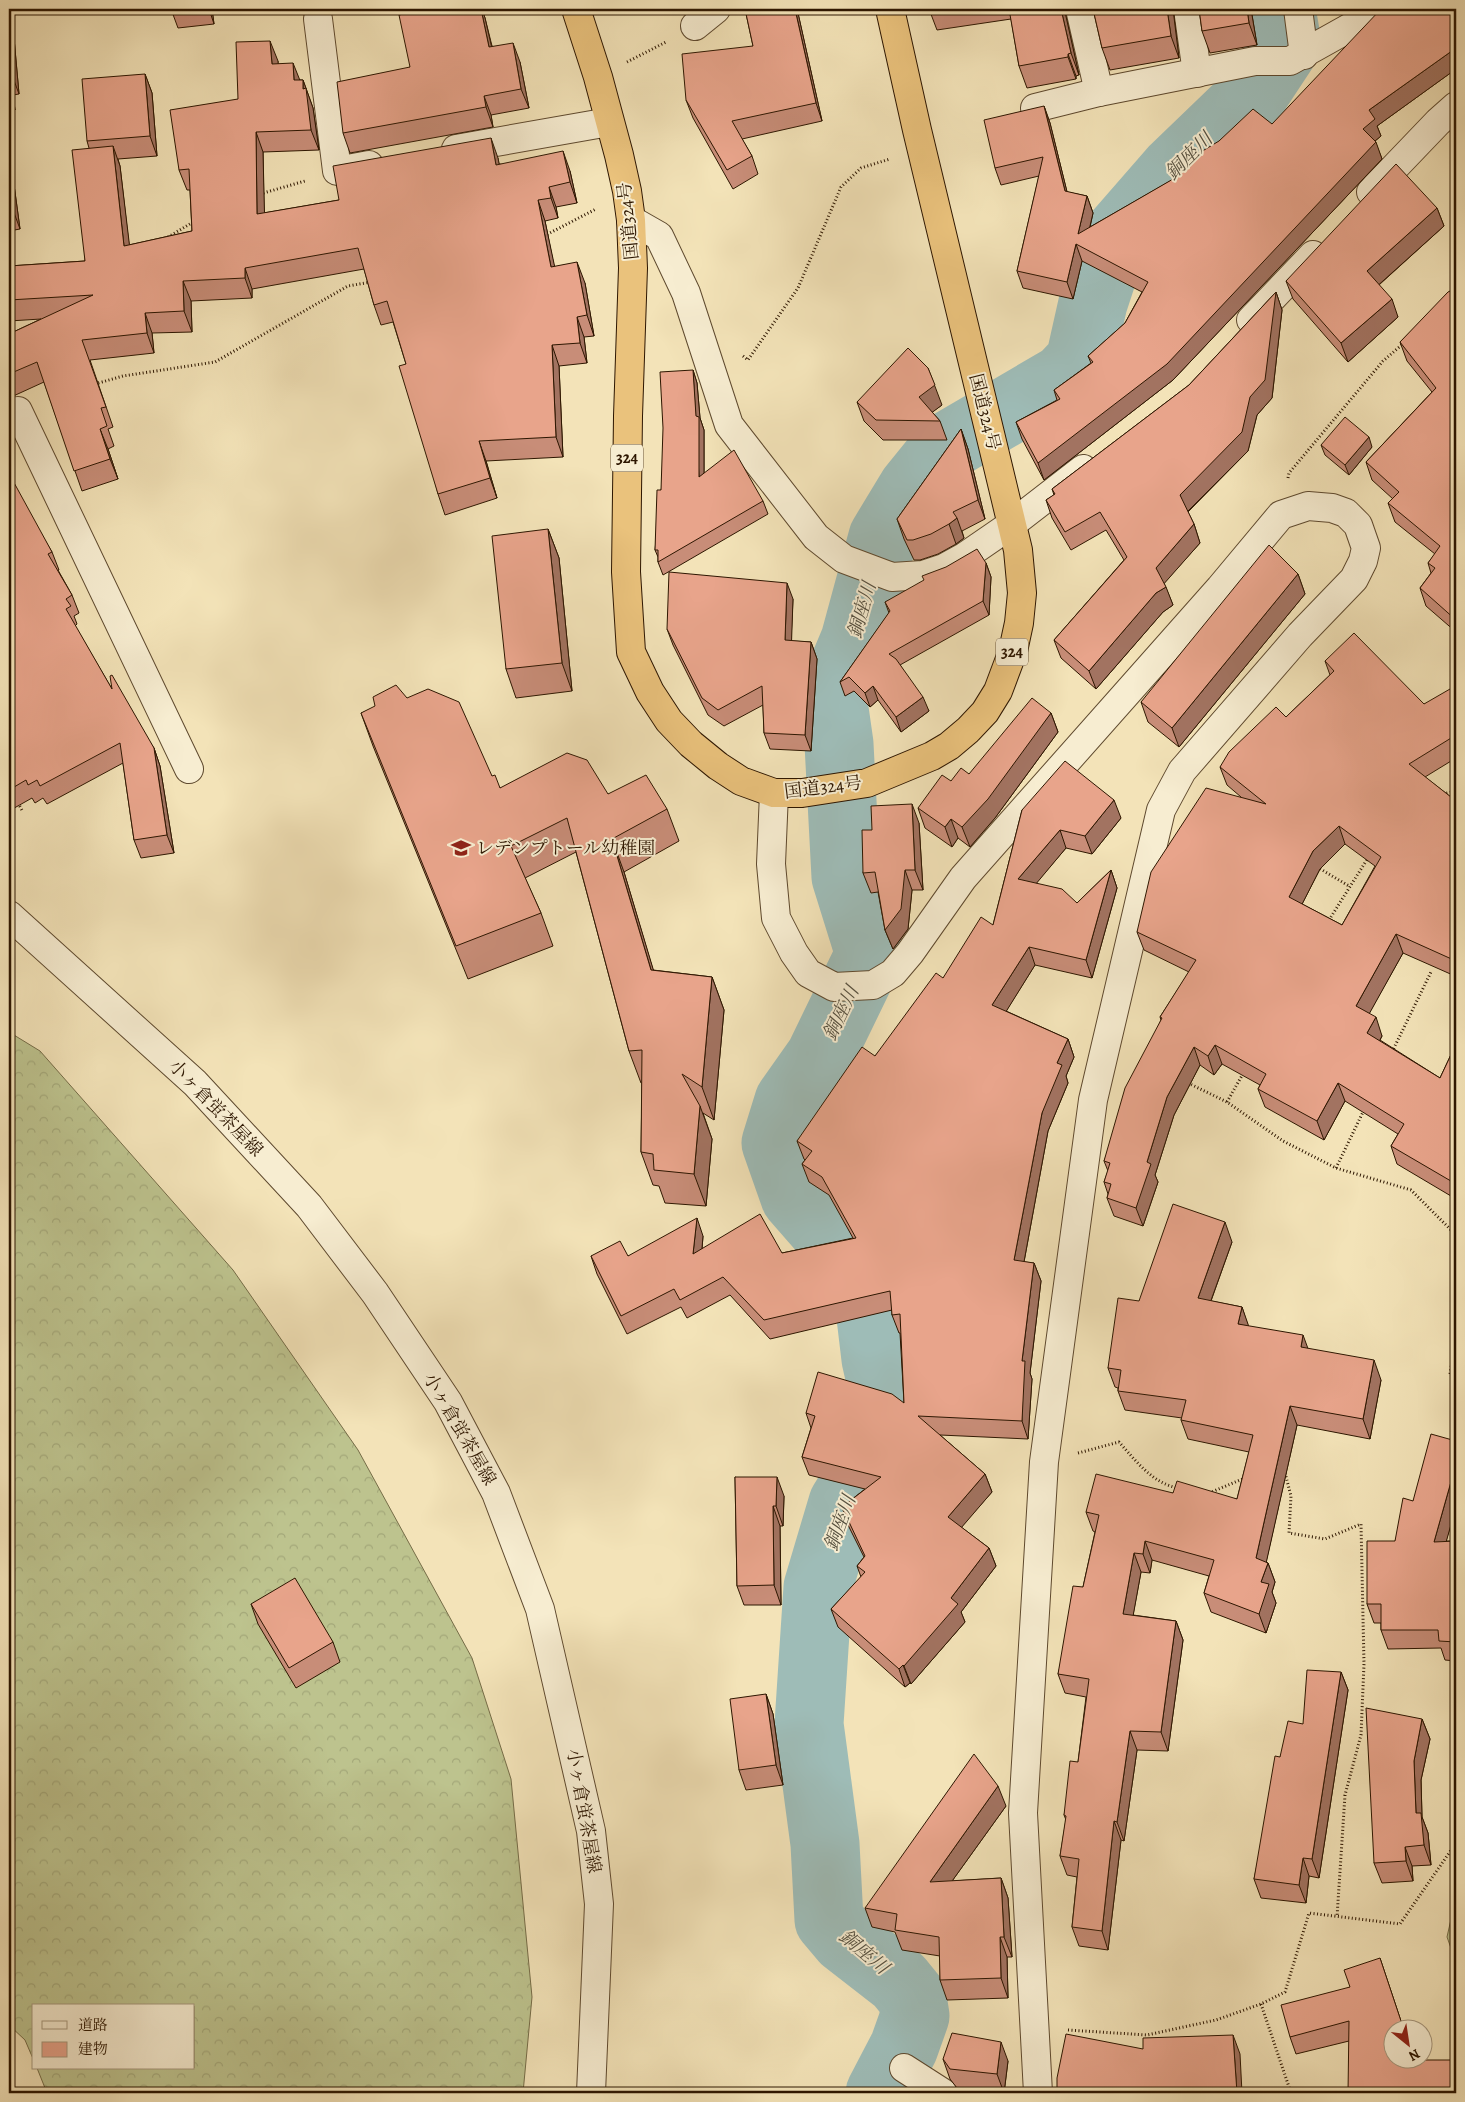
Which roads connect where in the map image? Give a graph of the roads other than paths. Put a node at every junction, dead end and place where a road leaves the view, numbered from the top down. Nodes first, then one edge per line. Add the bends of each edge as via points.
1 (576, 9) edge
2 (716, 9) edge
3 (890, 9) edge
4 (1080, 9) edge
5 (1188, 9) edge
6 (1298, 9) edge
7 (1383, 9) edge
8 (318, 19) dead end
9 (695, 26) road end
10 (1297, 58) junction
11 (1197, 73) junction
12 (1099, 92) junction
13 (1456, 106) edge
14 (1034, 108) edge
15 (609, 122) junction
16 (434, 153) edge
17 (396, 160) edge
18 (1355, 210) edge
19 (631, 220) junction
20 (1327, 239) edge
21 (1232, 341) edge
22 (18, 411) dead end
23 (1106, 452) edge
24 (1012, 524) junction
25 (189, 769) dead end
26 (774, 793) junction
27 (9, 914) edge
28 (904, 2068) dead end
29 (591, 2093) edge
30 (943, 2093) edge
31 (1038, 2093) edge

1 - 15 highway, 国道324号 / 324
2 - 9 street
3 - 24 highway, 国道324号 / 324
4 - 12 street
5 - 11 street
6 - 10 street
7 - 10 street
8 - 17 street via 337,170
10 - 11 street via 1256,61
11 - 12 street
12 - 14 street
13 - 18 street
15 - 16 street
15 - 19 highway, 国道324号 / 324
19 - 24 street via 659,236 686,293 729,425 816,537 844,559 892,577 923,575 944,568
19 - 26 highway, 国道324号 / 324 via 633,268 626,572 632,652 650,692 669,721 691,744 741,781
20 - 21 street
22 - 25 street
23 - 24 street
24 - 26 highway, 国道324号 / 324 via 1022,593 1019,623 998,691 985,712 949,746 867,783 802,793
26 - 31 street via 771,864 776,918 794,954 808,973 834,987 873,985 894,973 963,878 1281,515 1308,506 1332,508 1346,513 1358,525 1366,548 1354,578 1300,635 1182,772 1161,810 1093,1100 1044,1462 1023,1812
27 - 29 street, 小ヶ倉蛍茶屋線 via 195,1083 310,1206 375,1293 448,1402 496,1493 540,1609 591,1830 599,1904
28 - 30 street

